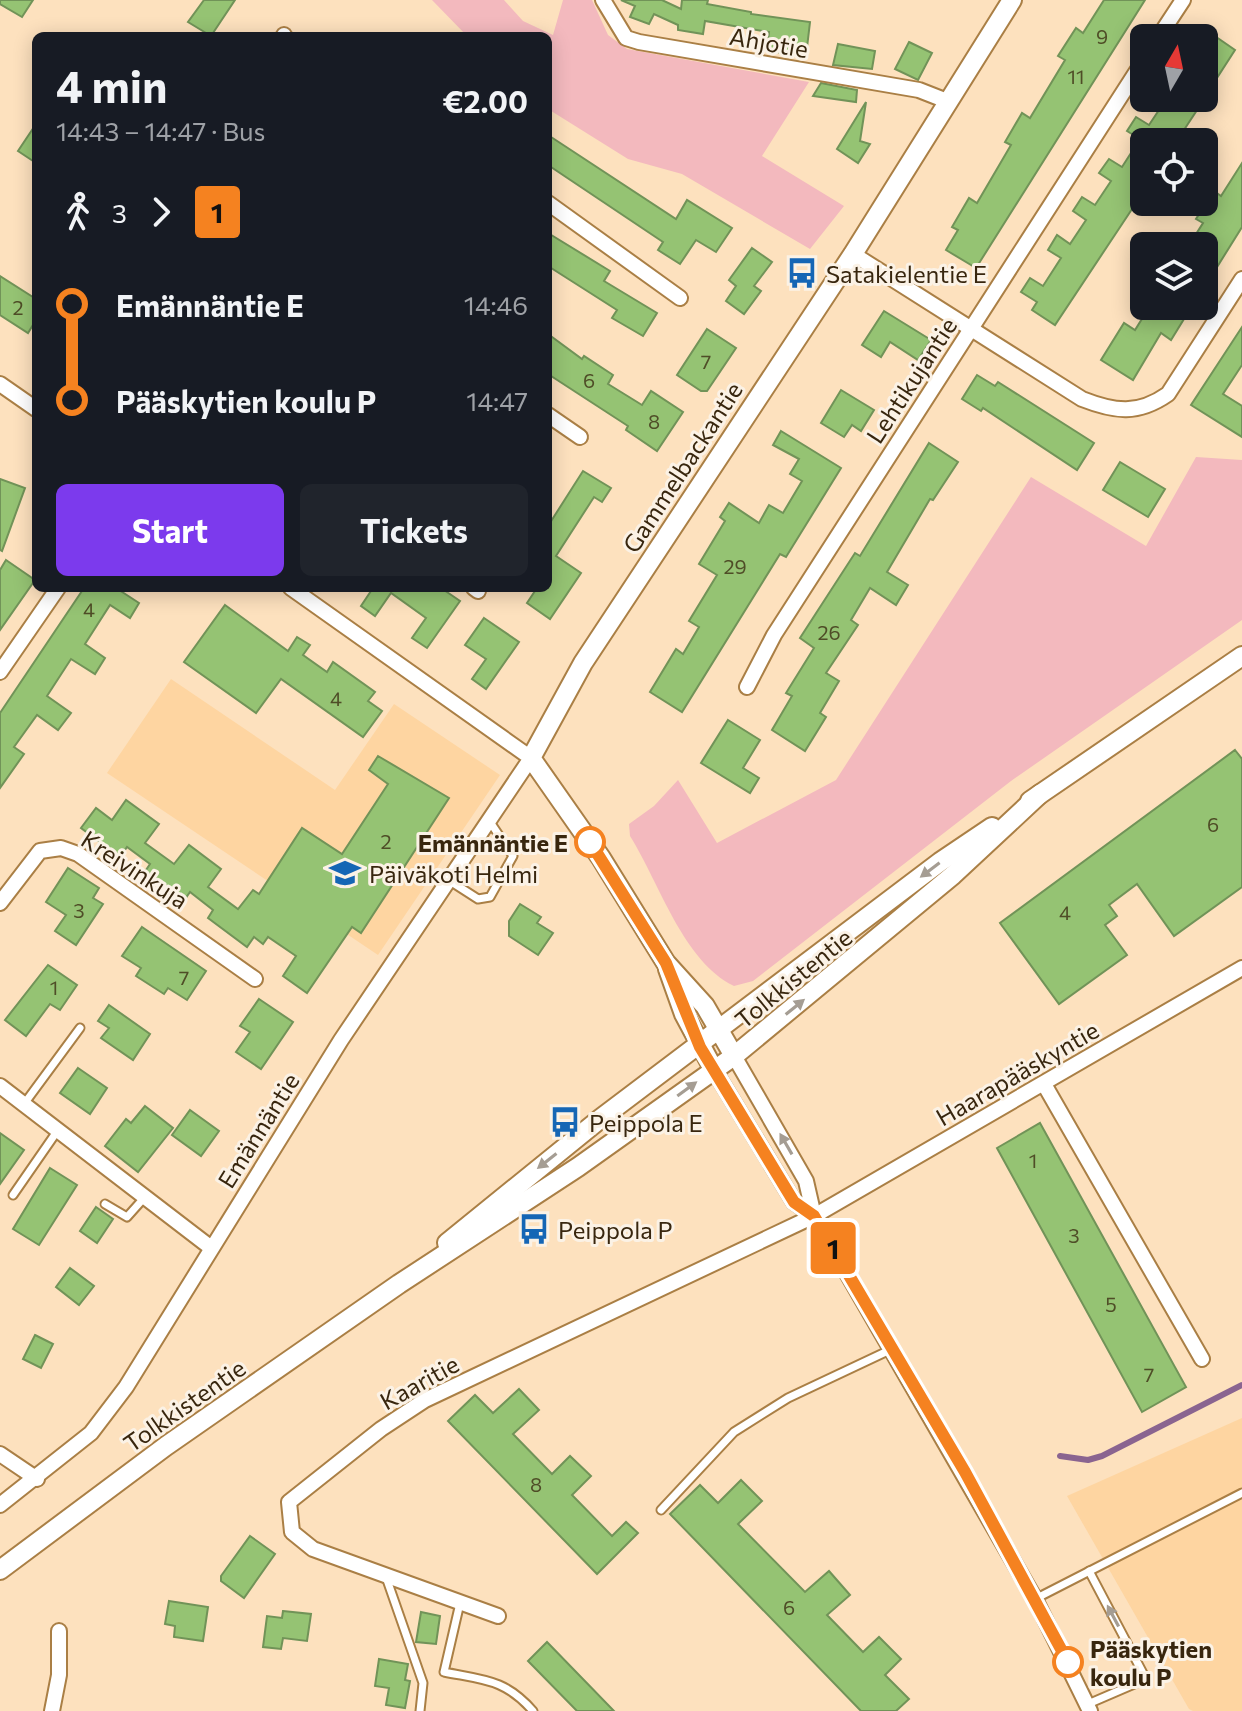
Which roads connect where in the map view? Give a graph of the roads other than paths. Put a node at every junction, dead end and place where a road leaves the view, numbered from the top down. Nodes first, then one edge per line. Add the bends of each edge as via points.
1 (603, 0) edge
2 (1012, 0) edge
3 (1183, 0) edge
4 (1167, 24) edge
5 (1130, 82) edge
6 (947, 101) junction
7 (552, 206) edge
8 (853, 254) junction
9 (1242, 279) edge
10 (680, 298) dead end
11 (970, 329) junction
12 (0, 384) edge
13 (32, 401) edge
14 (552, 418) edge
15 (580, 437) dead end
16 (55, 592) edge
17 (297, 592) edge
18 (1242, 656) edge
19 (0, 672) edge
20 (747, 687) dead end
21 (531, 758) junction
22 (1040, 794) junction
23 (490, 822) junction
24 (447, 879) junction
25 (0, 903) edge
26 (666, 963) junction
27 (1242, 968) edge
28 (255, 979) dead end
29 (80, 1028) dead end
30 (719, 1031) junction
31 (700, 1047) junction
32 (734, 1056) junction
33 (714, 1070) junction
34 (1044, 1084) junction
35 (0, 1086) edge
36 (24, 1104) junction
37 (58, 1130) junction
38 (13, 1195) dead end
39 (145, 1196) junction
40 (105, 1204) dead end
41 (814, 1216) junction
42 (210, 1247) junction
43 (399, 1284) junction
44 (893, 1349) junction
45 (1202, 1359) dead end
46 (0, 1454) edge
47 (37, 1479) junction
48 (1242, 1493) edge
49 (0, 1505) edge
50 (661, 1510) dead end
51 (0, 1570) edge
52 (1089, 1571) junction
53 (386, 1577) junction
54 (1035, 1599) junction
55 (460, 1603) junction
56 (498, 1616) dead end
57 (59, 1631) dead end
58 (1089, 1707) edge
59 (52, 1711) edge
60 (420, 1711) edge
61 (533, 1711) edge

1 - 6 street, Ahjotie via 626,38 639,42 919,90
2 - 6 street, Gammelbackantie
3 - 4 street
5 - 11 street, Lehtikujantie
6 - 8 street, Gammelbackantie
7 - 10 street
8 - 11 street
8 - 21 street, Gammelbackantie via 583,663
9 - 11 street via 1168,394 1151,406 1130,411 1108,410 1082,399
11 - 20 street, Lehtikujantie via 774,635
12 - 13 street
14 - 15 street
16 - 19 street
17 - 21 street
18 - 22 street, Tolkkistentie
21 - 23 street, Emännäntie
21 - 26 street
22 -> 30 street, Tolkkistentie via 940,862
32 -> 22 street, Tolkkistentie via 942,885
23 - 24 street, Emännäntie
23 - 24 lane via 513,856 490,897 478,899
24 - 42 street, Emännäntie
25 - 28 street, Kreivinkuja via 40,851 61,848 78,854
26 - 30 street via 705,1006
26 - 31 street
27 - 34 street, Haarapääskyntie
29 - 36 lane
30 - 31 street, Tolkkistentie
30 - 32 street
31 - 33 street
31 -> 43 street, Tolkkistentie via 492,1204
32 - 33 street, Tolkkistentie
41 -> 32 street via 806,1181
33 - 41 street via 794,1202
43 -> 33 street, Tolkkistentie via 503,1219
34 - 41 street, Haarapääskyntie
34 - 45 street
35 - 36 street
36 - 37 street
37 - 38 lane
37 - 39 street
39 - 40 lane via 127,1217
39 - 42 street
41 - 44 street
41 - 53 street, Kaaritie via 425,1400 289,1502 292,1532 313,1549
42 - 47 street, Emännäntie via 110,1409 91,1433
43 - 51 street, Tolkkistentie via 166,1446
44 - 50 lane via 788,1398 734,1432
44 - 54 street
46 - 47 street
47 - 49 street, Emännäntie
48 - 52 lane
52 - 54 lane
58 -> 52 lane via 1146,1679
53 - 55 street, Kaaritie
53 - 60 lane via 423,1683
54 - 58 street
55 - 56 street, Kaaritie
55 - 61 lane via 444,1672 502,1683 518,1692
57 - 59 street

